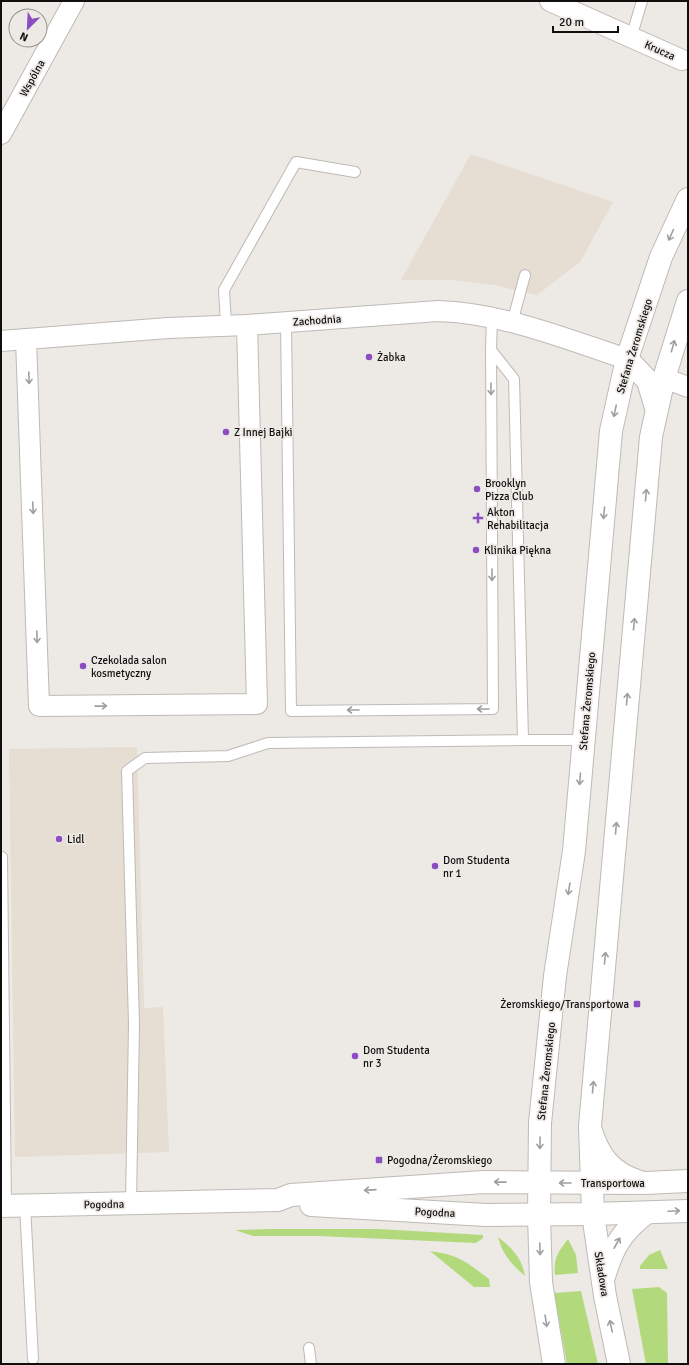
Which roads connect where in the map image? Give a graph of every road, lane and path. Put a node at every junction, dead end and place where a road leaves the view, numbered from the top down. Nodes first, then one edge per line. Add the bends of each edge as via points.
1 (74, 1) edge
2 (550, 1) edge
3 (642, 1) edge
4 (631, 38) junction
5 (682, 60) dead end
6 (1, 134) edge
7 (355, 172) dead end
8 (688, 199) edge
9 (525, 275) dead end
10 (688, 301) edge
11 (492, 317) junction
12 (286, 322) junction
13 (512, 323) junction
14 (226, 325) junction
15 (247, 325) junction
16 (26, 339) junction
17 (1, 341) edge
18 (491, 350) junction
19 (627, 360) junction
20 (664, 378) junction
21 (688, 387) edge
22 (656, 411) junction
23 (523, 740) junction
24 (583, 740) junction
25 (2, 857) edge
26 (590, 1126) junction
27 (688, 1181) edge
28 (539, 1183) junction
29 (590, 1183) junction
30 (645, 1184) junction
31 (278, 1200) junction
32 (131, 1203) junction
33 (11, 1205) edge
34 (688, 1211) edge
35 (646, 1213) junction
36 (593, 1214) junction
37 (539, 1215) junction
38 (603, 1280) junction
39 (309, 1348) dead end
40 (33, 1359) dead end
41 (311, 1364) edge
42 (554, 1364) edge
43 (619, 1364) edge

1 - 6 street, Wspólna
2 - 4 street, Krucza
3 - 4 lane
4 - 5 street, Krucza
7 - 14 lane via 296,162 224,290
8 -> 19 main road, Stefana Żeromskiego via 661,257
9 - 13 lane
20 -> 10 main road
11 - 12 street, Zachodnia via 467,312 438,312
11 - 13 street, Zachodnia
11 - 18 lane
12 - 15 street, Zachodnia
18 -> 12 lane via 493,709 291,711
13 - 19 street, Zachodnia
14 - 15 street, Zachodnia
14 - 16 street, Zachodnia
16 -> 15 street via 39,706 256,704
16 - 17 street, Zachodnia
18 - 23 lane via 514,379
19 - 22 main road via 648,381
19 -> 24 main road, Stefana Żeromskiego via 611,431
20 - 21 street
20 - 22 main road
26 -> 22 main road via 651,437
23 - 24 lane
23 - 32 lane via 268,743 228,756 145,758 126,771 134,1031
24 -> 28 main road, Stefana Żeromskiego via 574,851 555,976 540,1123
25 - 33 lane
26 - 29 main road
26 - 30 main road via 596,1147 608,1164 626,1177
27 - 30 main road, Transportowa
29 -> 28 main road, Transportowa
28 -> 31 main road, Pogodna via 484,1182 330,1192 291,1195
28 - 37 main road, Stefana Żeromskiego
29 - 30 main road, Transportowa
29 - 36 main road, Składowa
31 - 32 main road, Pogodna
31 - 37 main road, Pogodna via 287,1204 486,1215
32 - 33 main road, Pogodna
33 - 40 lane
35 -> 34 main road
35 - 36 main road
38 -> 35 main road via 610,1256 619,1239 631,1224
36 - 37 main road, Pogodna
36 - 38 main road, Składowa
37 -> 42 main road via 541,1282
43 -> 38 main road, Składowa
39 - 41 lane

